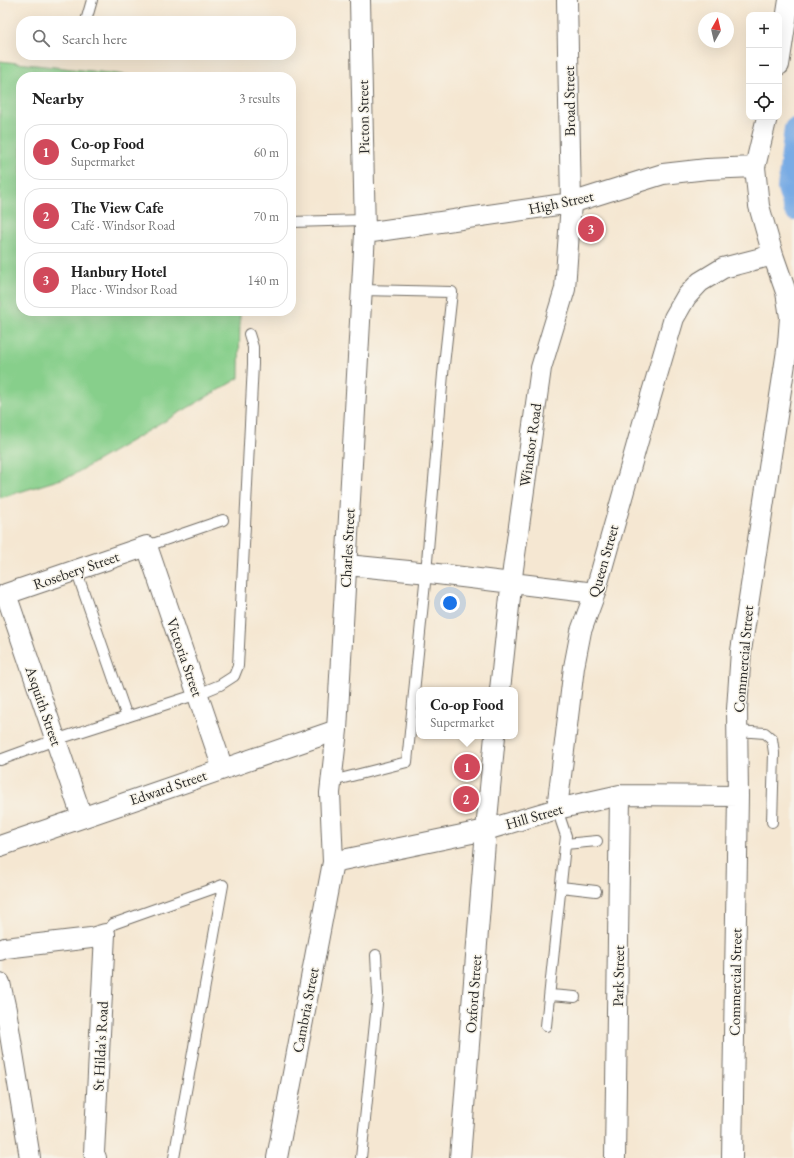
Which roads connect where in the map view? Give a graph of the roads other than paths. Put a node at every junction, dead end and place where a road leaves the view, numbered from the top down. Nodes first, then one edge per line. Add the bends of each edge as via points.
1 (92, 0) edge
2 (360, 0) edge
3 (567, 0) edge
4 (789, 0) edge
5 (87, 16) edge
6 (782, 48) edge
7 (766, 120) edge
8 (755, 167) junction
9 (571, 203) junction
10 (296, 222) edge
11 (365, 226) junction
12 (773, 255) junction
13 (362, 290) junction
14 (249, 334) dead end
15 (222, 520) dead end
16 (147, 546) junction
17 (346, 565) junction
18 (76, 570) junction
19 (426, 573) junction
20 (511, 583) junction
21 (595, 593) junction
22 (5, 600) edge
23 (500, 687) edge
24 (198, 694) junction
25 (127, 717) junction
26 (337, 730) junction
27 (738, 731) junction
28 (495, 739) edge
29 (56, 740) junction
30 (0, 760) edge
31 (223, 768) junction
32 (332, 780) junction
33 (620, 795) junction
34 (738, 796) junction
35 (557, 809) junction
36 (82, 817) junction
37 (772, 822) dead end
38 (486, 830) junction
39 (597, 841) dead end
40 (565, 844) junction
41 (0, 846) edge
42 (333, 862) junction
43 (561, 887) junction
44 (596, 891) dead end
45 (105, 934) junction
46 (0, 950) edge
47 (376, 956) dead end
48 (0, 983) edge
49 (550, 996) junction
50 (575, 997) dead end
51 (546, 1026) dead end
52 (30, 1158) edge
53 (96, 1158) edge
54 (174, 1158) edge
55 (277, 1158) edge
56 (361, 1158) edge
57 (460, 1158) edge
58 (615, 1158) edge
59 (732, 1158) edge

1 - 5 lane
2 - 11 street, Picton Street
3 - 9 street, Broad Street
4 - 6 street
7 - 8 street, Commercial Street
8 - 9 street, High Street via 663,174
8 - 12 street, Commercial Street via 759,206
9 - 11 street, High Street
9 - 20 street, Windsor Road via 565,289 541,368
10 - 11 lane
11 - 13 street, Charles Street
12 - 21 street, Queen Street via 723,268 700,282 686,296 674,318
12 - 27 street, Commercial Street via 786,292 790,317 788,344 740,651
13 - 17 street, Charles Street
13 - 19 lane via 452,292
14 - 24 lane via 253,347 253,364 238,666 234,676
15 - 16 lane
16 - 18 street, Rosebery Street
16 - 24 street, Victoria Street
17 - 19 street
17 - 26 street, Charles Street
18 - 22 street, Rosebery Street
18 - 25 lane
19 - 20 street
19 - 32 lane via 407,762
20 - 21 street
20 - 23 street, Windsor Road
21 - 35 street, Queen Street via 581,631 574,668
22 - 29 street, Asquith Street
24 - 25 lane
24 - 31 street, Victoria Street
25 - 29 lane
26 - 31 street, Edward Street
26 - 32 street, Charles Street
27 - 34 street, Commercial Street
27 - 37 lane via 765,733 772,739
28 - 38 street
29 - 30 lane
29 - 36 street, Asquith Street
31 - 36 street, Edward Street
32 - 42 street, Charles Street via 330,793
33 - 34 street, Hill Street
33 - 35 street, Hill Street
33 - 58 street, Park Street
34 - 59 street, Commercial Street
35 - 38 street, Hill Street
35 - 40 lane via 566,836
36 - 41 street, Edward Street
38 - 42 street, Hill Street
38 - 57 street, Oxford Street
39 - 40 lane
40 - 43 lane
42 - 55 street, Cambria Street
43 - 44 lane
43 - 49 lane
45 - 46 street
45 - 53 street, St Hilda's Road via 94,1153
45 - 54 lane via 113,924 223,885
47 - 56 lane via 378,994
48 - 52 street
49 - 50 lane
49 - 51 lane

